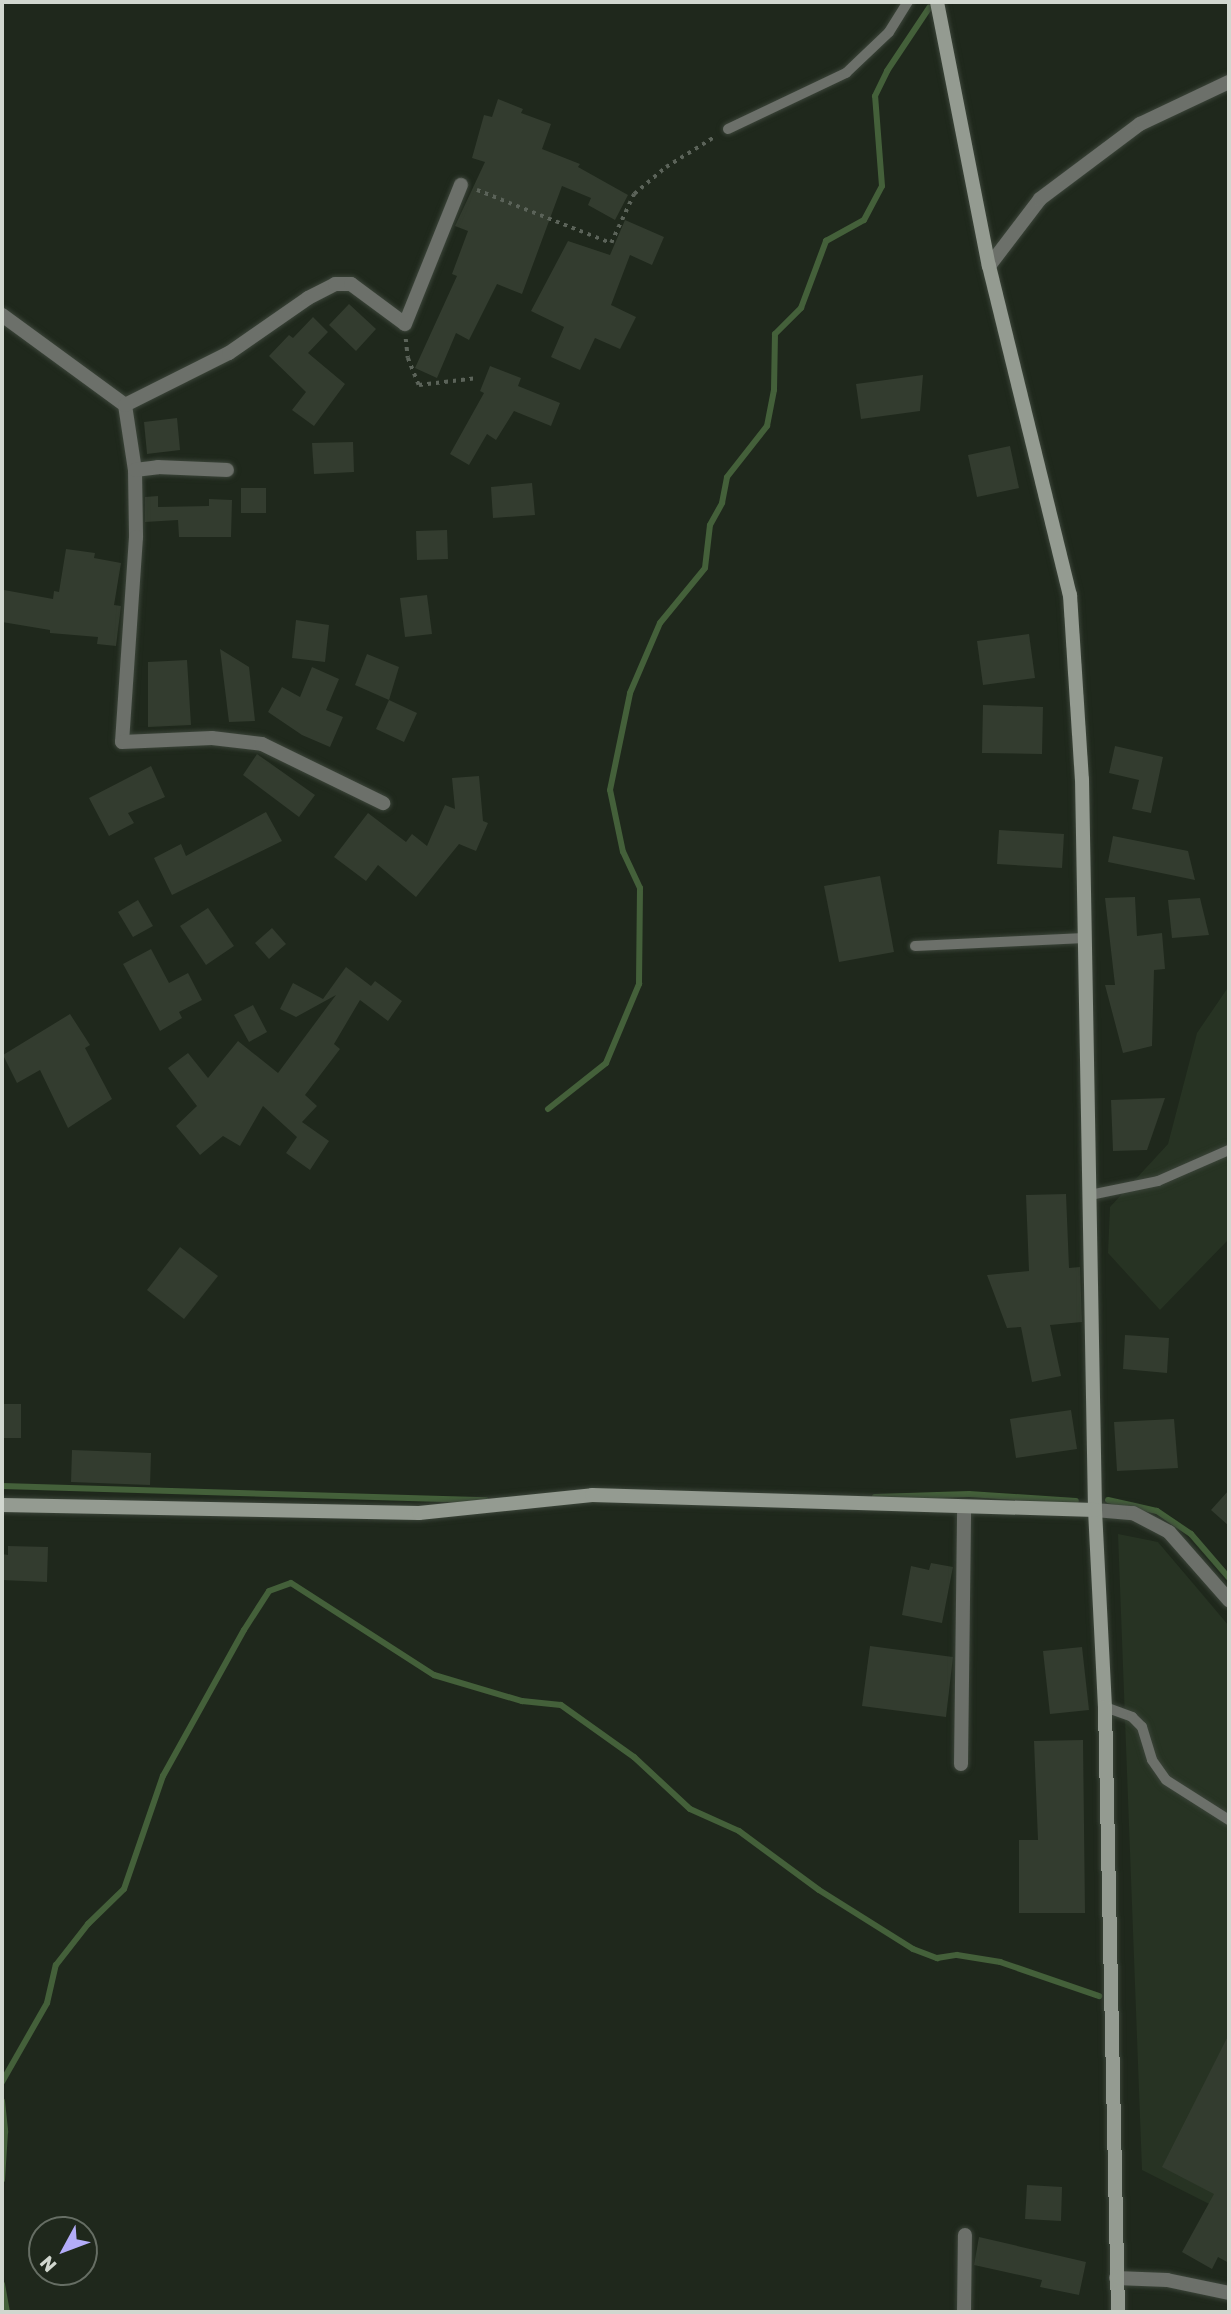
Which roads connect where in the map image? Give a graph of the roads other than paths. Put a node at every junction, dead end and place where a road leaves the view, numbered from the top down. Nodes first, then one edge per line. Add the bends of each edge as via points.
1 (908, 2) edge
2 (937, 2) edge
3 (1229, 82) edge
4 (728, 129) road end
5 (461, 185) road end
6 (989, 266) junction
7 (2, 315) edge
8 (125, 405) junction
9 (135, 470) junction
10 (227, 470) dead end
11 (383, 803) dead end
12 (1085, 938) junction
13 (915, 946) dead end
14 (1229, 1150) edge
15 (1090, 1195) junction
16 (2, 1505) edge
17 (964, 1508) junction
18 (1095, 1510) junction
19 (1229, 1600) edge
20 (1104, 1707) junction
21 (961, 1764) dead end
22 (1229, 1820) edge
23 (965, 2235) dead end
24 (1116, 2278) junction
25 (1229, 2293) edge
26 (964, 2312) edge
27 (1118, 2312) edge

1 - 4 lane via 889,32 846,72
2 - 6 street
3 - 6 street via 1140,124 1040,200
5 - 8 street via 405,324 351,284 335,284 229,353
6 - 12 street via 1070,595 1082,779
7 - 8 street
8 - 9 street
9 - 10 street
9 - 11 street via 136,537 122,742 212,738 262,744
12 - 13 lane
12 - 15 street
14 - 15 lane via 1158,1181
15 - 18 street
16 - 17 street via 419,1513 592,1495
17 - 18 street
17 - 21 street
18 - 19 street via 1133,1513 1169,1532
18 - 20 street
20 - 22 lane via 1132,1717 1142,1727 1152,1760 1166,1780
20 - 24 street
23 - 26 street
24 - 25 street via 1167,2280
24 - 27 street

